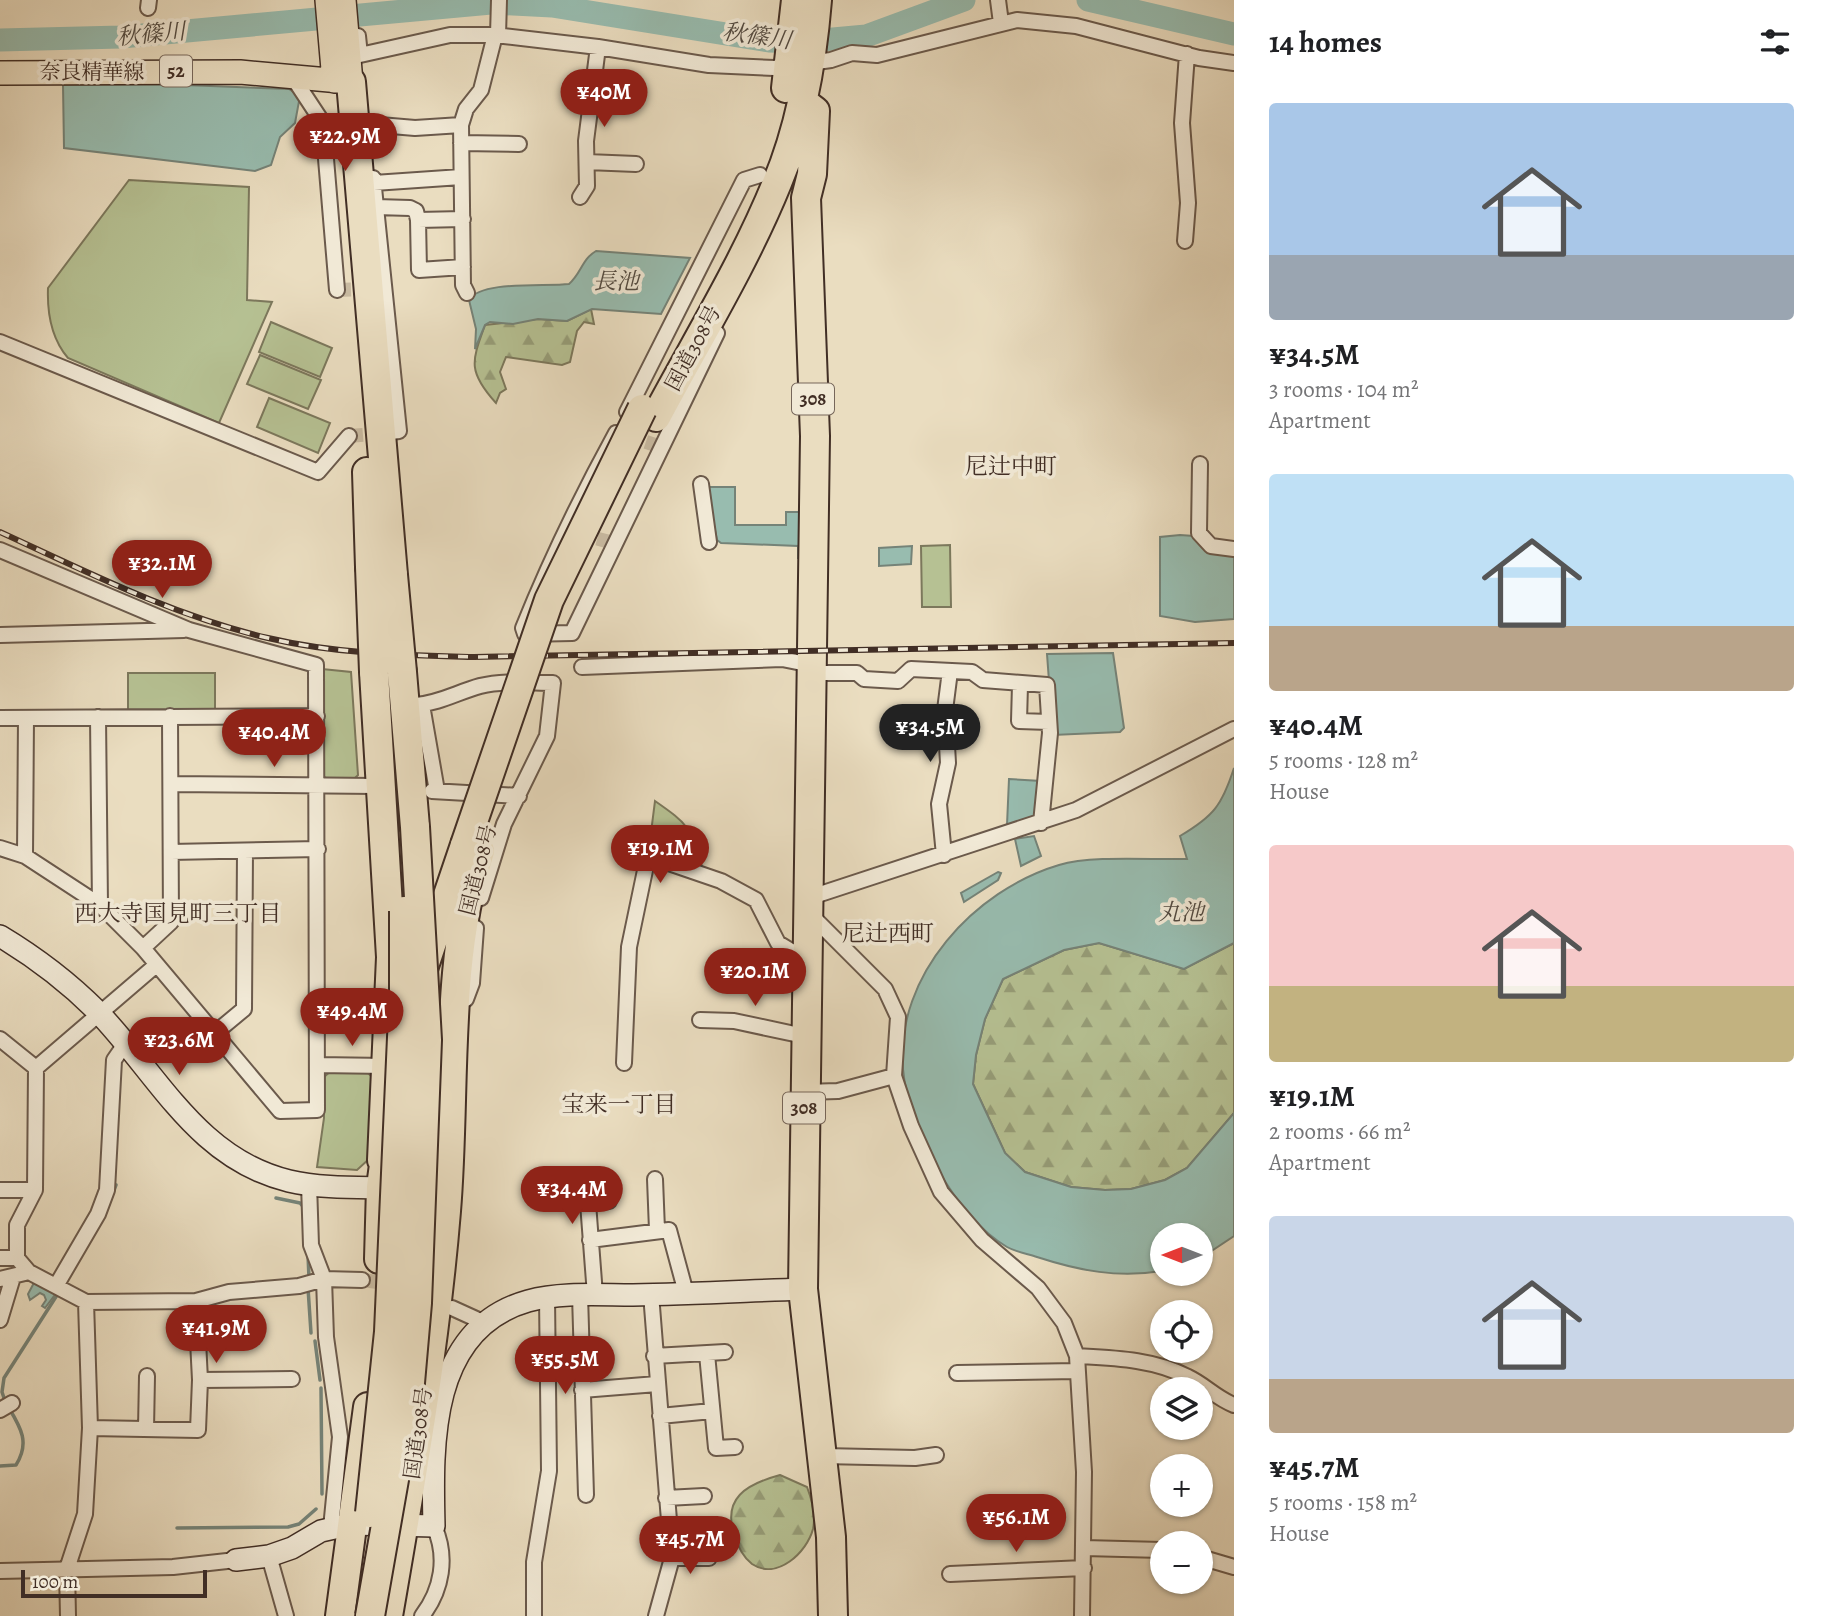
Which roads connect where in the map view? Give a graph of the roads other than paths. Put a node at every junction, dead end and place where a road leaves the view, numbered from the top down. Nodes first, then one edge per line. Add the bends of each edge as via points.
1 (355, 0) edge
2 (499, 0) edge
3 (998, 0) edge
4 (333, 1) edge
5 (806, 7) edge
6 (1001, 22) junction
7 (497, 33) junction
8 (598, 47) junction
9 (1187, 54) junction
10 (800, 61) junction
11 (1234, 63) edge
12 (345, 65) junction
13 (0, 73) edge
14 (292, 76) junction
15 (802, 101) junction
16 (368, 124) junction
17 (461, 125) junction
18 (461, 143) junction
19 (519, 144) dead end
20 (587, 162) junction
21 (636, 164) dead end
22 (461, 177) junction
23 (769, 179) junction
24 (374, 183) junction
25 (580, 197) dead end
26 (806, 198) junction
27 (376, 207) junction
28 (463, 219) junction
29 (418, 220) junction
30 (1185, 241) dead end
31 (463, 267) junction
32 (337, 290) dead end
33 (467, 293) dead end
34 (0, 342) edge
35 (391, 432) dead end
36 (358, 440) junction
37 (1200, 464) dead end
38 (702, 484) dead end
39 (709, 542) dead end
40 (1234, 549) edge
41 (0, 550) edge
42 (379, 569) junction
43 (189, 630) junction
44 (0, 635) edge
45 (582, 667) dead end
46 (812, 669) junction
47 (950, 671) junction
48 (387, 672) junction
49 (1020, 685) junction
50 (367, 709) dead end
51 (170, 716) junction
52 (317, 716) junction
53 (98, 717) junction
54 (0, 718) edge
55 (26, 718) junction
56 (1049, 722) junction
57 (1234, 729) edge
58 (171, 783) junction
59 (372, 786) junction
60 (317, 788) junction
61 (519, 796) junction
62 (1041, 823) junction
63 (414, 827) junction
64 (0, 848) edge
65 (473, 848) junction
66 (317, 849) junction
67 (245, 851) junction
68 (171, 852) junction
69 (944, 855) junction
70 (25, 856) junction
71 (447, 891) junction
72 (100, 905) junction
73 (808, 905) junction
74 (0, 936) edge
75 (143, 948) junction
76 (806, 960) junction
77 (155, 966) junction
78 (457, 1001) junction
79 (98, 1012) junction
80 (700, 1020) dead end
81 (215, 1033) junction
82 (804, 1036) junction
83 (0, 1039) edge
84 (125, 1044) junction
85 (427, 1051) junction
86 (387, 1054) junction
87 (624, 1063) dead end
88 (317, 1065) junction
89 (36, 1068) junction
90 (894, 1076) junction
91 (804, 1092) junction
92 (655, 1179) dead end
93 (309, 1184) junction
94 (381, 1187) junction
95 (439, 1188) junction
96 (0, 1189) edge
97 (34, 1190) junction
98 (609, 1201) dead end
99 (657, 1230) junction
100 (590, 1240) junction
101 (0, 1258) edge
102 (17, 1258) junction
103 (29, 1272) junction
104 (6, 1278) edge
105 (324, 1279) junction
106 (362, 1280) tunnel mouth
107 (59, 1288) junction
108 (803, 1289) junction
109 (687, 1293) junction
110 (651, 1294) junction
111 (587, 1295) junction
112 (547, 1297) junction
113 (445, 1299) junction
114 (196, 1301) junction
115 (86, 1302) junction
116 (0, 1320) edge
117 (485, 1323) junction
118 (725, 1352) dead end
119 (707, 1354) junction
120 (654, 1356) junction
121 (1077, 1364) junction
122 (957, 1373) dead end
123 (147, 1376) dead end
124 (292, 1379) dead end
125 (200, 1380) junction
126 (657, 1384) junction
127 (582, 1390) junction
128 (1234, 1405) edge
129 (712, 1411) junction
130 (660, 1416) junction
131 (89, 1428) junction
132 (146, 1429) junction
133 (736, 1447) dead end
134 (936, 1455) dead end
135 (823, 1456) junction
136 (586, 1495) dead end
137 (704, 1496) dead end
138 (666, 1498) junction
139 (341, 1526) junction
140 (434, 1526) junction
141 (403, 1527) junction
142 (1084, 1548) junction
143 (1150, 1550) edge
144 (269, 1556) junction
145 (672, 1558) junction
146 (709, 1558) dead end
147 (236, 1560) joint
148 (1213, 1561) edge
149 (1234, 1567) edge
150 (362, 1568) junction
151 (1084, 1568) junction
152 (67, 1569) junction
153 (0, 1572) edge
154 (950, 1574) dead end
155 (68, 1616) edge
156 (286, 1616) edge
157 (340, 1616) edge
158 (355, 1616) edge
159 (370, 1616) edge
160 (388, 1616) edge
161 (422, 1616) edge
162 (534, 1616) edge
163 (656, 1616) edge
164 (833, 1616) edge
165 (1082, 1616) edge

1 - 12 street
2 - 7 street
3 - 6 street
4 - 12 main road
5 - 10 highway
6 - 9 street via 1039,20 1076,26
6 - 10 street via 877,55 852,53
7 - 8 street
7 - 12 street via 450,35
7 - 17 street via 481,90 466,109
8 - 10 street via 709,65
8 - 20 street via 590,90
9 - 11 street
9 - 30 street via 1182,124 1188,203
10 - 15 highway, 国道308号
10 - 23 highway, 国道308号 via 782,110
12 - 14 main road, 奈良精華線 / 52
12 - 16 street
12 - 36 highway
12 - 42 highway
13 - 14 main road, 奈良精華線 / 52
14 - 32 street via 323,123
15 - 23 highway, 国道308号
15 - 26 highway, 308 via 815,111
16 - 17 street
16 - 24 street
17 - 18 street
18 - 19 street
18 - 22 street
20 - 21 street
20 - 25 street via 587,186
22 - 24 street
22 - 28 street
23 - 23 street via 778,216 572,633 524,634 540,584 579,501 744,180
23 - 26 highway
23 - 65 highway, 国道308号, bridge via 736,229 649,413 549,600
24 - 27 street
26 - 46 highway, 308 via 815,436 804,583
27 - 29 street via 410,208
27 - 35 street via 399,432
28 - 29 street
28 - 31 street
29 - 31 street via 419,270
31 - 33 street
34 - 36 street via 317,472
36 - 42 highway
37 - 40 street via 1199,533 1211,546
38 - 39 street
41 - 43 street
42 - 48 highway, bridge
43 - 44 street
43 - 52 street via 316,665
45 - 46 street via 782,659
46 - 47 street via 898,681 911,669
46 - 73 highway, 308
47 - 49 street
47 - 69 street via 945,709 948,763 939,819
48 - 63 highway, 国道308号
48 - 86 highway
49 - 56 street via 1047,685
49 - 56 street via 1019,721
50 - 59 street
51 - 52 street
51 - 53 street
51 - 58 street
52 - 60 street
53 - 55 street
53 - 72 street
54 - 55 street
55 - 70 street
56 - 62 street
57 - 62 street via 1119,791
58 - 60 street
58 - 68 street
59 - 60 street
59 - 86 street
60 - 66 street
61 - 61 street via 435,791 419,705 436,704 481,686 553,683 547,736
61 - 78 street via 504,824 482,895 472,983 466,999
62 - 69 street
63 - 85 highway via 439,963
63 - 150 highway, 国道308号, bridge via 404,909 391,1297 380,1433
63 - 159 highway, 国道308号, bridge via 427,1040 417,1303 409,1394
64 - 70 street
65 - 71 highway, 国道308号
65 - 78 highway, 国道308号
66 - 67 street
66 - 88 street
67 - 68 street
67 - 81 street via 244,1009
68 - 75 street via 171,922
69 - 73 street
70 - 72 street
71 - 85 highway
71 - 94 highway, 国道308号 via 395,1076
72 - 75 street
73 - 76 highway, 308
73 - 90 street via 885,989 898,1017
74 - 79 street via 47,968
75 - 77 street
76 - 82 highway, 308
76 - 87 street via 778,943 756,900 721,881 648,856 629,947
77 - 79 street
77 - 81 street
78 - 95 highway, 国道308号
79 - 84 street
79 - 89 street
80 - 82 street via 734,1021
81 - 88 street via 280,1111 317,1110
82 - 91 highway, 308
83 - 89 street
84 - 93 street via 208,1140 252,1168
84 - 107 street via 114,1060 107,1190
85 - 95 highway
85 - 150 highway, bridge via 403,1322
86 - 88 street
86 - 94 highway
89 - 97 street
90 - 91 street via 838,1091
90 - 121 street via 941,1192 982,1240 1038,1288 1064,1324
91 - 108 highway, 308
92 - 99 street
93 - 94 street
93 - 105 street via 310,1245
94 - 95 street
94 - 139 highway, 国道308号 via 372,1370
95 - 113 highway, 国道308号
96 - 97 street
97 - 102 street via 17,1225
98 - 100 street via 588,1203
99 - 100 street
99 - 109 street via 669,1230
100 - 111 street
101 - 102 street
102 - 103 street
103 - 104 street
103 - 107 street
104 - 116 street
105 - 106 street
105 - 114 street
105 - 139 street via 326,1337 340,1437
107 - 115 street
108 - 109 street
108 - 135 highway, 308
109 - 110 street
110 - 111 street
110 - 120 street
111 - 112 street
111 - 127 street
112 - 117 street via 513,1306
112 - 162 street via 549,1471 534,1562
113 - 117 street
113 - 141 highway, 国道308号
114 - 115 street
114 - 125 street
115 - 131 street
117 - 140 street via 458,1357 442,1390 433,1470
118 - 119 street
119 - 120 street
119 - 129 street
120 - 126 street
121 - 122 street
121 - 128 street via 1123,1359 1161,1366 1190,1377
121 - 142 street
123 - 132 street
124 - 125 street
125 - 132 street via 198,1430
126 - 127 street
126 - 130 street
127 - 136 street
129 - 130 street
129 - 133 street via 716,1448
130 - 138 street
131 - 132 street
131 - 152 street via 85,1514
134 - 135 street
135 - 164 highway, 308
137 - 138 street
138 - 145 street
139 - 141 street
139 - 144 street
139 - 157 highway, 国道308号
140 - 141 street
140 - 161 street via 440,1539 439,1584
141 - 160 highway, 国道308号
142 - 143 street
142 - 151 street
144 - 147 street
144 - 156 street
145 - 146 street
145 - 163 street
147 - 152 street via 173,1567
148 - 149 street
150 - 158 highway, 国道308号
151 - 154 street
151 - 165 street
152 - 153 street
152 - 155 street

